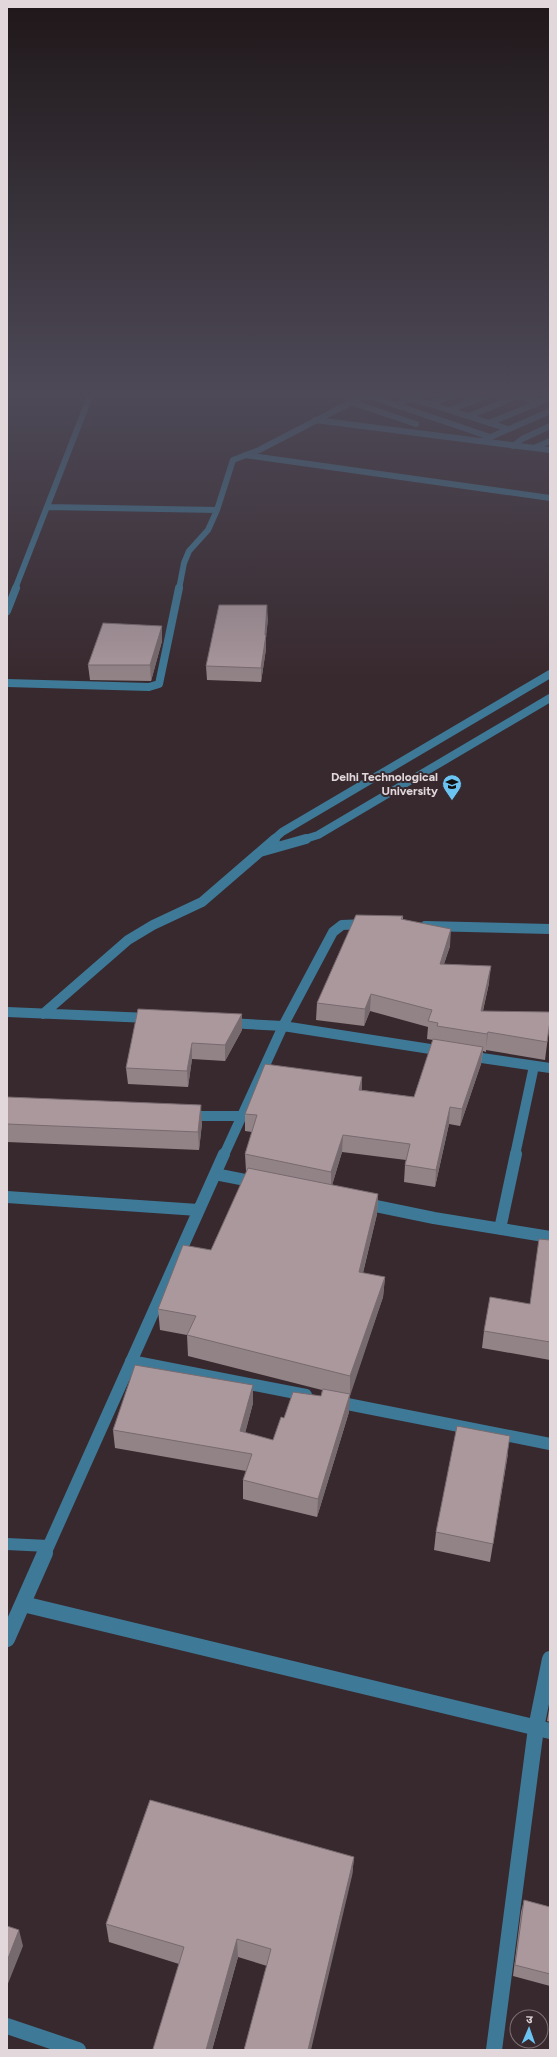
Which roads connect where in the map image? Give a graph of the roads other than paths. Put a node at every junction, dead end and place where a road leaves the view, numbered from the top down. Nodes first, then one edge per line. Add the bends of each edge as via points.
1 (56, 487) edge
2 (224, 487) edge
3 (472, 487) edge
4 (550, 498) edge
5 (48, 507) junction
6 (217, 510) junction
7 (7, 611) edge
8 (550, 674) edge
9 (7, 683) edge
10 (550, 698) edge
11 (259, 853) junction
12 (372, 924) edge
13 (419, 926) edge
14 (550, 929) edge
15 (7, 1012) edge
16 (43, 1014) junction
17 (162, 1019) edge
18 (215, 1022) edge
19 (283, 1026) junction
20 (534, 1066) junction
21 (550, 1068) edge
22 (179, 1115) edge
23 (241, 1116) junction
24 (215, 1174) junction
25 (269, 1185) edge
26 (7, 1196) edge
27 (356, 1202) edge
28 (198, 1210) junction
29 (500, 1229) junction
30 (550, 1237) edge
31 (131, 1361) junction
32 (550, 1444) edge
33 (7, 1544) edge
34 (48, 1546) junction
35 (23, 1604) junction
36 (7, 1639) edge
37 (550, 1659) edge
38 (543, 1729) edge
39 (7, 2026) edge
40 (78, 2050) edge
41 (494, 2050) edge

1 - 5 street
2 - 6 street
3 - 4 street
5 - 6 street
5 - 7 street
6 - 9 street via 208,530 190,550 184,563 160,684 149,687
8 - 11 street via 282,832
10 - 11 street via 318,835
11 - 16 street via 202,902 128,940
12 - 19 street via 349,924 333,932
13 - 14 street
15 - 16 street
16 - 17 street
18 - 19 street
19 - 20 street
19 - 23 street
20 - 21 street
20 - 29 street
22 - 23 street
23 - 24 street
24 - 25 street
24 - 28 street
26 - 28 street
27 - 29 street
28 - 31 street
29 - 30 street
31 - 32 street
31 - 34 street
33 - 34 street
34 - 35 street
35 - 36 street
35 - 38 street
37 - 38 street
38 - 41 street
39 - 40 street

